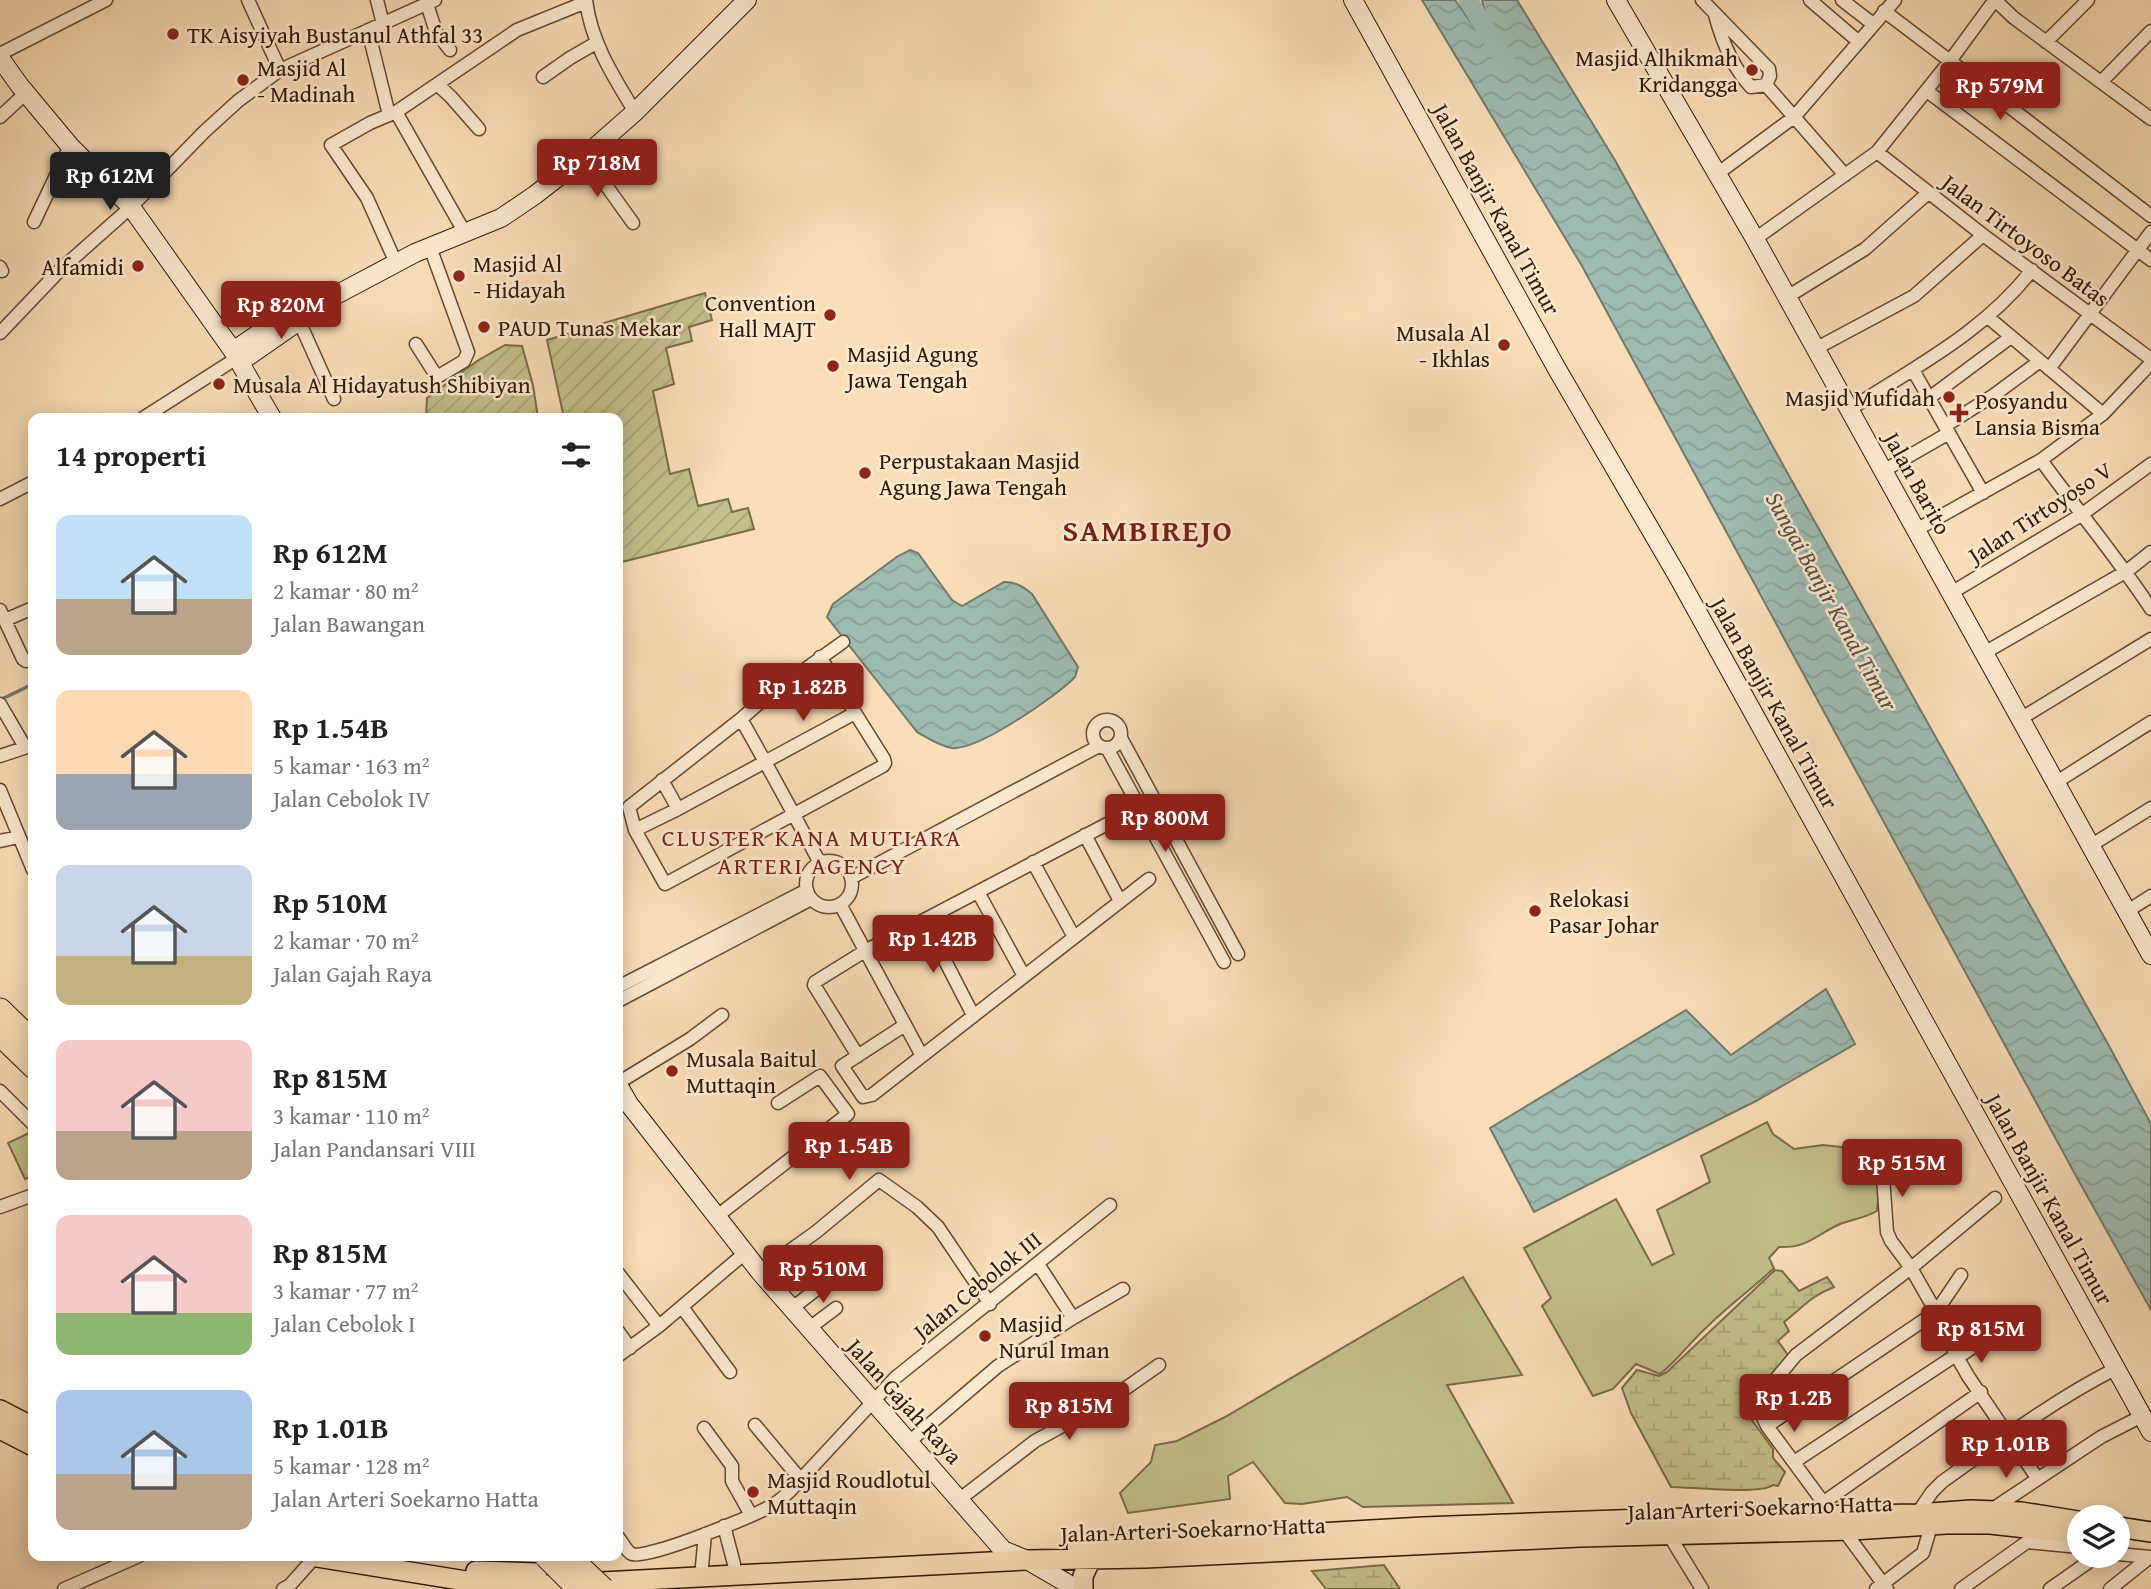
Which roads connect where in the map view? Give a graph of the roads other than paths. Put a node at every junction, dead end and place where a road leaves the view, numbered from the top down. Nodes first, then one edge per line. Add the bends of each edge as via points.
1 (106, 0) edge
2 (248, 0) edge
3 (377, 0) edge
4 (747, 0) edge
5 (1353, 0) edge
6 (1616, 0) edge
7 (1702, 0) edge
8 (1810, 0) edge
9 (1842, 0) edge
10 (1895, 0) edge
11 (2088, 0) edge
12 (586, 1) edge
13 (1994, 1) edge
14 (431, 2) edge
15 (1884, 11) junction
16 (1715, 14) junction
17 (383, 24) junction
18 (1873, 24) junction
19 (369, 30) junction
20 (2151, 31) edge
21 (1858, 41) junction
22 (2046, 42) junction
23 (596, 43) junction
24 (1746, 47) junction
25 (450, 50) dead end
26 (0, 56) edge
27 (1731, 58) junction
28 (1950, 61) junction
29 (280, 70) junction
30 (543, 77) dead end
31 (2101, 82) junction
32 (437, 84) junction
33 (1766, 85) junction
34 (1927, 91) junction
35 (26, 93) junction
36 (635, 112) junction
37 (392, 113) junction
38 (0, 117) edge
39 (1794, 117) junction
40 (2151, 119) edge
41 (479, 129) dead end
42 (70, 146) junction
43 (1877, 152) junction
44 (585, 156) junction
45 (1717, 174) junction
46 (1845, 176) junction
47 (1928, 193) junction
48 (131, 207) junction
49 (2151, 216) edge
50 (34, 222) dead end
51 (634, 223) dead end
52 (2151, 232) edge
53 (465, 233) junction
54 (1983, 235) junction
55 (1755, 240) junction
56 (430, 247) junction
57 (2137, 250) junction
58 (2151, 260) edge
59 (396, 263) junction
60 (2032, 271) junction
61 (1787, 297) junction
62 (319, 304) junction
63 (2090, 315) junction
64 (1989, 318) junction
65 (299, 321) junction
66 (0, 333) edge
67 (2011, 337) junction
68 (416, 344) dead end
69 (1815, 349) junction
70 (237, 357) junction
71 (2151, 361) edge
72 (2044, 365) junction
73 (1913, 370) junction
74 (1929, 398) junction
75 (334, 399) dead end
76 (1849, 410) junction
77 (152, 413) edge
78 (269, 413) edge
79 (2103, 414) junction
80 (1947, 430) junction
81 (2041, 460) junction
82 (2151, 464) edge
83 (1883, 471) junction
84 (28, 485) edge
85 (1983, 493) junction
86 (0, 499) edge
87 (2081, 515) junction
88 (1916, 530) junction
89 (2151, 552) edge
90 (2127, 572) junction
91 (1951, 593) junction
92 (28, 609) edge
93 (2151, 609) edge
94 (2, 615) edge
95 (2151, 639) edge
96 (843, 642) dead end
97 (1984, 653) junction
98 (820, 657) junction
99 (28, 660) edge
100 (0, 704) edge
101 (855, 713) junction
102 (741, 719) junction
103 (2020, 719) junction
104 (2151, 722) edge
105 (1121, 738) junction
106 (28, 745) edge
107 (28, 746) edge
108 (1103, 747) junction
109 (0, 757) edge
110 (766, 762) junction
111 (662, 780) junction
112 (2055, 783) junction
113 (0, 790) edge
114 (2151, 808) edge
115 (678, 809) junction
116 (793, 814) junction
117 (1111, 822) dead end
118 (635, 830) junction
119 (1085, 835) junction
120 (25, 840) edge
121 (0, 841) edge
122 (2090, 846) junction
123 (1033, 862) junction
124 (820, 863) junction
125 (851, 878) junction
126 (1149, 879) dead end
127 (978, 892) junction
128 (809, 894) junction
129 (2151, 896) edge
130 (1120, 901) junction
131 (840, 904) junction
132 (2126, 912) junction
133 (923, 920) junction
134 (1074, 937) junction
135 (865, 951) junction
136 (1238, 954) dead end
137 (2151, 955) edge
138 (1224, 962) dead end
139 (639, 975) junction
140 (1024, 976) junction
141 (623, 984) edge
142 (646, 987) junction
143 (623, 998) edge
144 (0, 1010) edge
145 (722, 1015) dead end
146 (973, 1015) junction
147 (905, 1026) junction
148 (0, 1034) edge
149 (28, 1037) edge
150 (858, 1056) junction
151 (922, 1056) junction
152 (28, 1061) edge
153 (623, 1085) edge
154 (0, 1091) edge
155 (623, 1095) edge
156 (778, 1103) dead end
157 (28, 1119) edge
158 (1866, 1147) dead end
159 (28, 1197) edge
160 (1989, 1202) dead end
161 (1110, 1205) dead end
162 (0, 1207) edge
163 (716, 1217) junction
164 (745, 1253) junction
165 (1038, 1264) junction
166 (1911, 1268) junction
167 (760, 1272) junction
168 (835, 1275) dead end
169 (1961, 1275) dead end
170 (623, 1279) edge
171 (1123, 1289) dead end
172 (990, 1304) junction
173 (682, 1307) junction
174 (836, 1308) dead end
175 (791, 1309) junction
176 (1936, 1312) junction
177 (1073, 1318) junction
178 (659, 1326) junction
179 (808, 1329) junction
180 (623, 1338) edge
181 (2033, 1339) dead end
182 (631, 1348) junction
183 (623, 1353) edge
184 (1957, 1357) junction
185 (1159, 1365) dead end
186 (2115, 1369) junction
187 (730, 1372) dead end
188 (1980, 1392) junction
189 (873, 1403) junction
190 (0, 1410) edge
191 (2142, 1416) junction
192 (28, 1424) edge
193 (755, 1425) dead end
194 (1767, 1426) junction
195 (704, 1428) dead end
196 (0, 1429) edge
197 (2151, 1432) edge
198 (2007, 1436) junction
199 (909, 1441) junction
200 (28, 1443) edge
201 (1794, 1462) junction
202 (2039, 1477) junction
203 (801, 1480) junction
204 (960, 1499) junction
205 (1991, 1511) junction
206 (751, 1515) junction
207 (1834, 1517) junction
208 (1924, 1520) junction
209 (2067, 1523) edge
210 (2059, 1524) junction
211 (724, 1526) junction
212 (2067, 1528) edge
213 (2130, 1529) edge
214 (2151, 1532) edge
215 (705, 1534) junction
216 (1669, 1535) junction
217 (623, 1543) edge
218 (2067, 1545) edge
219 (2130, 1545) edge
220 (1003, 1549) junction
221 (2151, 1553) edge
222 (2130, 1554) edge
223 (1091, 1559) junction
224 (1027, 1560) junction
225 (128, 1561) edge
226 (309, 1561) edge
227 (344, 1561) edge
228 (406, 1561) edge
229 (551, 1561) edge
230 (573, 1561) edge
231 (734, 1564) junction
232 (702, 1566) junction
233 (2080, 1568) edge
234 (1882, 1587) edge
235 (525, 1588) edge
236 (64, 1589) edge
237 (283, 1589) edge
238 (579, 1589) edge
239 (603, 1589) edge
240 (1077, 1589) edge
241 (1083, 1589) edge
242 (1702, 1589) edge
243 (1961, 1589) edge
244 (2050, 1589) edge
245 (2110, 1589) edge

1 - 26 street
2 - 29 street
3 - 17 street
4 - 36 street
5 - 186 street, Jalan Banjir Kanal Timur
6 - 45 street, Jalan Barito
7 - 16 street
8 - 21 street
9 - 18 street
10 - 15 street
11 - 22 street
12 - 23 street
12 - 32 street via 517,30
13 - 22 street
13 - 28 street
14 - 17 street
14 - 25 street via 436,32
15 - 18 street
15 - 28 street
16 - 24 street
16 - 27 street
17 - 19 street
18 - 21 street
19 - 29 street
19 - 37 street
20 - 31 street
21 - 39 street
22 - 31 street
23 - 30 street
23 - 36 street
24 - 27 street
24 - 33 street via 1771,72
26 - 35 street
27 - 33 street via 1751,87
28 - 34 street
28 - 49 street
29 - 48 street via 237,101
31 - 40 street
32 - 37 street
32 - 41 street
33 - 39 street
34 - 43 street
34 - 57 street
35 - 38 street
35 - 42 street
36 - 44 street
37 - 53 street
37 - 59 street via 331,146 367,198
39 - 45 street
39 - 46 street
42 - 48 street
42 - 50 street
43 - 46 street
43 - 47 street, Jalan Tirtoyoso Batas
44 - 51 street
44 - 53 street via 501,218
45 - 55 street, Jalan Barito
46 - 55 street
47 - 54 street, Jalan Tirtoyoso Batas
47 - 61 street via 1865,249
48 - 66 street via 60,270
48 - 70 street
52 - 57 street
53 - 56 street
54 - 60 street, Jalan Tirtoyoso Batas
54 - 69 street via 1914,296
55 - 61 street, Jalan Barito
56 - 59 street
56 - 68 street via 468,352 464,361 437,377
57 - 58 street
57 - 63 street
59 - 62 street
60 - 63 street, Jalan Tirtoyoso Batas
60 - 64 street
61 - 69 street, Jalan Barito
62 - 65 street
62 - 70 street via 301,304
63 - 71 street, Jalan Tirtoyoso Batas
63 - 72 street
64 - 67 street
64 - 73 street
65 - 70 street
65 - 75 street
67 - 72 street
67 - 74 street
69 - 76 street, Jalan Barito
70 - 77 street
70 - 78 street
71 - 79 street
72 - 79 street
72 - 80 street
73 - 74 street
73 - 76 street
74 - 80 street
76 - 83 street, Jalan Barito
79 - 81 street
80 - 83 street
80 - 85 street
81 - 85 street
81 - 87 street
82 - 87 street, Jalan Tirtoyoso V
83 - 88 street, Jalan Barito
84 - 86 street
85 - 88 street
87 - 90 street
87 - 91 street, Jalan Tirtoyoso V
88 - 91 street, Jalan Barito
89 - 90 street
90 - 93 street
90 - 97 street
91 - 97 street, Jalan Barito
92 - 94 street
94 - 99 street via 23,659
95 - 103 street
96 - 98 street
97 - 103 street, Jalan Barito
98 - 101 street
98 - 102 street
100 - 106 street
101 - 110 street
101 - 116 street via 885,763
102 - 110 street
102 - 111 street
103 - 112 street, Jalan Barito
104 - 112 street
105 - 108 street via 1116,745
105 - 108 street via 1115,722 1102,720 1093,730 1093,739
105 - 136 street
107 - 109 street
108 - 125 street
108 - 138 street
110 - 115 street
110 - 116 street
111 - 115 street
111 - 118 street via 629,807
112 - 122 street, Jalan Barito
113 - 120 street
114 - 122 street
115 - 118 street
116 - 118 street via 666,884
116 - 124 street
117 - 119 street
119 - 123 street
119 - 130 street
120 - 121 street
122 - 132 street, Jalan Barito
123 - 127 street
123 - 134 street
124 - 125 street via 839,864
124 - 128 street via 809,874
125 - 131 street via 850,893
126 - 130 street
127 - 133 street
127 - 140 street
128 - 131 street via 825,906
128 - 139 street
128 - 142 street
129 - 132 street
130 - 134 street
131 - 135 street
132 - 137 street, Jalan Barito
133 - 135 street
133 - 146 street
134 - 140 street
135 - 147 street
135 - 150 street via 814,985
139 - 141 street
139 - 142 street
140 - 146 street
142 - 143 street
144 - 149 highway
145 - 153 street
146 - 151 street
147 - 150 street
147 - 151 street
148 - 152 highway
150 - 151 street via 842,1066 863,1097
154 - 157 street
155 - 163 street, Jalan Gajah Raya
156 - 163 street via 820,1076 848,1114
158 - 166 street via 1884,1183 1887,1233
159 - 162 street
160 - 166 street
161 - 165 street, Jalan Cebolok III
163 - 164 street, Jalan Gajah Raya
164 - 167 street, Jalan Gajah Raya
164 - 173 street
165 - 172 street, Jalan Cebolok III
165 - 177 street
166 - 176 street
166 - 194 street via 1789,1362 1756,1403
167 - 172 street via 879,1180 938,1227
167 - 175 street, Jalan Gajah Raya
168 - 175 street
169 - 176 street
170 - 178 street
171 - 177 street
172 - 189 street, Jalan Cebolok III via 904,1370
173 - 178 street
173 - 187 street
174 - 179 street
175 - 179 street, Jalan Gajah Raya
176 - 184 street
176 - 194 street
177 - 199 street via 998,1366
178 - 182 street
179 - 189 street, Jalan Gajah Raya
180 - 182 street
181 - 184 street via 2015,1318
182 - 183 street
184 - 188 street
184 - 201 street
185 - 204 street via 1106,1402 1035,1441
186 - 191 street, Jalan Banjir Kanal Timur
186 - 198 street
188 - 198 street
188 - 207 street
189 - 199 street, Jalan Gajah Raya
189 - 203 street, Jalan Cebolok III
190 - 192 main road
191 - 197 street, Jalan Banjir Kanal Timur
191 - 202 street
193 - 203 street
194 - 201 street
195 - 206 street via 732,1466 732,1481
196 - 200 main road
198 - 202 street
198 - 208 street via 1932,1492
199 - 204 street, Jalan Gajah Raya
201 - 207 street
202 - 205 street
203 - 206 street, Jalan Cebolok III via 774,1504
204 - 220 street, Jalan Gajah Raya
205 - 208 main road, Jalan Arteri Soekarno Hatta
205 - 210 main road, Jalan Arteri Soekarno Hatta
206 - 211 street, Jalan Cebolok III
207 - 208 main road, Jalan Arteri Soekarno Hatta
207 - 216 main road, Jalan Arteri Soekarno Hatta
207 - 220 main road, Jalan Arteri Soekarno Hatta via 1476,1525
207 - 234 street
208 - 210 main road, Jalan Arteri Soekarno Hatta
208 - 234 street via 1923,1553
209 - 210 main road, Jalan Arteri Soekarno Hatta
210 - 212 main road, Jalan Arteri Soekarno Hatta
211 - 215 street, Jalan Cebolok III
211 - 231 street
213 - 214 main road
215 - 217 street, Jalan Cebolok III via 636,1554
215 - 232 street
216 - 223 main road, Jalan Arteri Soekarno Hatta
216 - 242 street
218 - 243 street via 2026,1543
219 - 221 main road
220 - 224 street
220 - 231 main road, Jalan Arteri Soekarno Hatta
221 - 222 street
221 - 245 street
223 - 224 main road, Jalan Arteri Soekarno Hatta
223 - 241 main road
224 - 235 main road, Jalan Arteri Soekarno Hatta
224 - 240 street
225 - 236 street
226 - 237 street
227 - 235 main road, Jalan Arteri Soekarno Hatta
228 - 232 main road, Jalan Arteri Soekarno Hatta via 523,1573
229 - 238 highway, bridge
230 - 239 highway, bridge
231 - 232 main road, Jalan Arteri Soekarno Hatta
233 - 244 street

